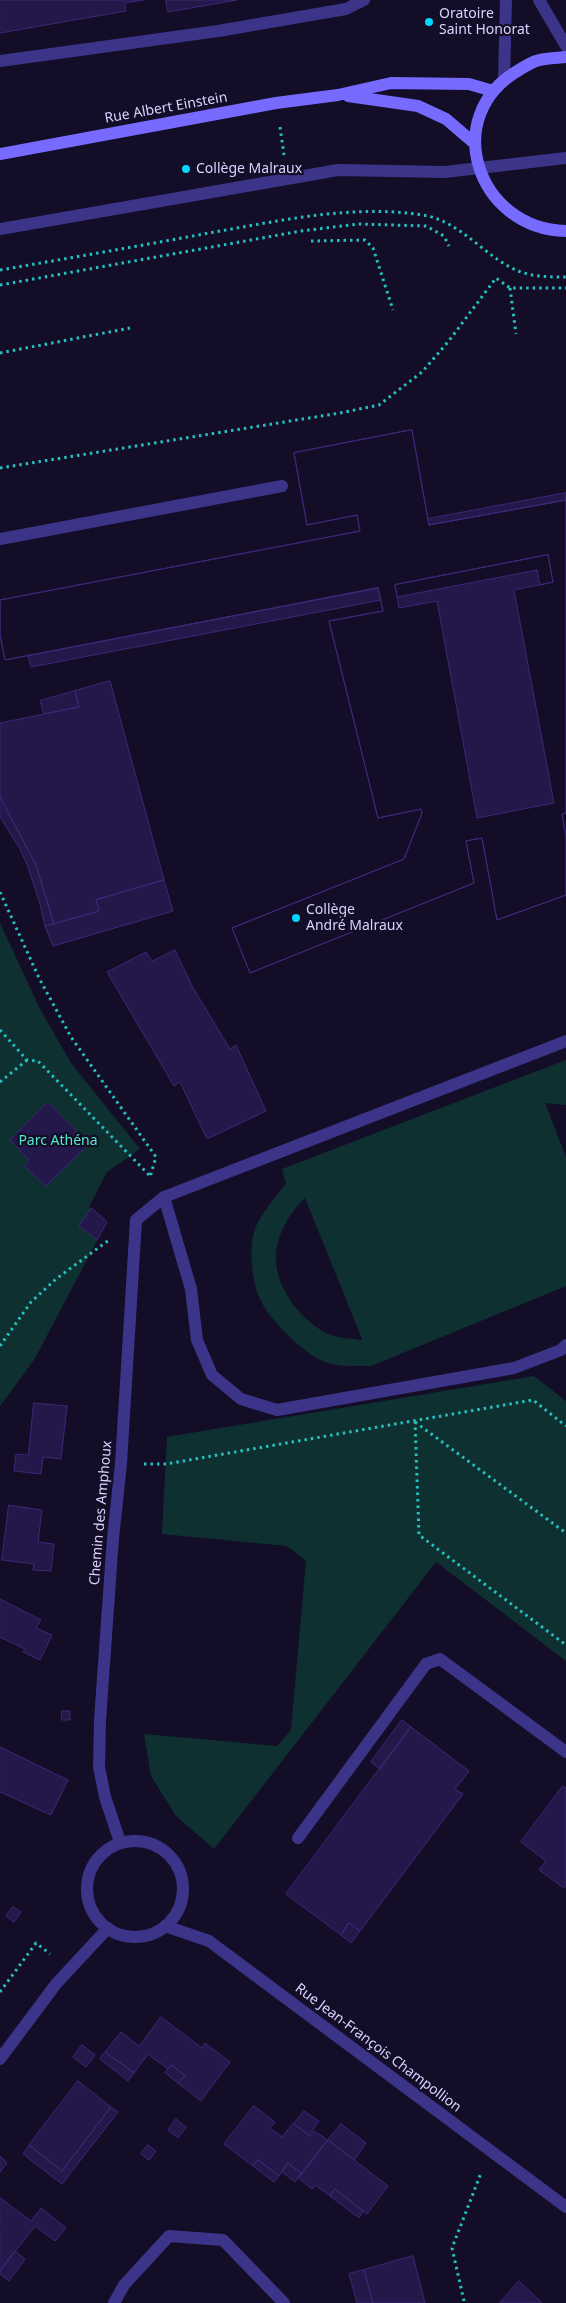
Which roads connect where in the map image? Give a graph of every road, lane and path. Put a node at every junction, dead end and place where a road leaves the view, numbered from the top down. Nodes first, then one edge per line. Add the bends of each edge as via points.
1 (364, 0) edge
2 (506, 0) edge
3 (539, 0) edge
4 (566, 46) edge
5 (566, 57) edge
6 (0, 61) edge
7 (504, 78) junction
8 (493, 91) junction
9 (338, 95) junction
10 (280, 125) dead end
11 (474, 143) junction
12 (0, 154) edge
13 (285, 154) dead end
14 (566, 158) edge
15 (479, 168) junction
16 (0, 229) edge
17 (566, 231) edge
18 (310, 242) dead end
19 (449, 246) dead end
20 (0, 270) edge
21 (566, 277) edge
22 (0, 285) edge
23 (510, 288) junction
24 (566, 288) edge
25 (393, 310) dead end
26 (130, 328) dead end
27 (516, 334) dead end
28 (0, 353) edge
29 (0, 468) edge
30 (282, 486) dead end
31 (0, 539) edge
32 (0, 892) edge
33 (0, 1030) edge
34 (566, 1041) edge
35 (27, 1060) junction
36 (0, 1082) edge
37 (150, 1176) junction
38 (164, 1197) junction
39 (136, 1220) junction
40 (566, 1345) edge
41 (0, 1346) edge
42 (415, 1421) junction
43 (566, 1426) edge
44 (121, 1464) junction
45 (566, 1533) edge
46 (566, 1645) edge
47 (566, 1752) edge
48 (298, 1838) dead end
49 (120, 1842) junction
50 (165, 1926) junction
51 (108, 1928) junction
52 (70, 1969) junction
53 (0, 1992) edge
54 (0, 2059) edge
55 (490, 2151) junction
56 (566, 2207) edge
57 (464, 2301) dead end
58 (114, 2303) edge
59 (284, 2303) edge

1 - 6 street via 346,9 277,21
2 - 7 street
3 - 4 street
5 - 7 street via 536,60
7 - 8 street
8 - 9 street, Rue Albert Einstein via 469,84 391,83
8 - 11 street via 479,117
9 - 11 street, Rue Albert Einstein via 418,106 446,119
9 - 12 street, Rue Albert Einstein via 276,103
10 - 13 path
11 - 15 street
14 - 15 street
15 - 16 street via 445,172 338,170
15 - 17 street via 502,206 532,226
18 - 25 path via 365,240 373,248
19 - 22 path via 444,236 426,226 358,224 301,231
20 - 21 path via 296,218 356,212 406,213 440,220 521,272
23 - 24 path
23 - 27 path
23 - 29 path via 496,278 422,372 379,405
26 - 28 path
30 - 31 street
32 - 37 path via 39,978 71,1037 156,1157
33 - 35 path
34 - 38 street
35 - 36 path
35 - 37 path via 38,1061
37 - 39 path
38 - 39 street
38 - 40 street via 191,1289 196,1340 212,1375 241,1399 277,1410 514,1368 561,1350
39 - 41 path via 56,1279 31,1302
39 - 44 street, Chemin des Amphoux
42 - 43 path via 533,1400
42 - 44 path via 166,1464
42 - 45 path
42 - 46 path via 419,1535
44 - 49 street, Chemin des Amphoux via 113,1538 99,1767
47 - 48 street via 440,1659 426,1664
49 - 50 street via 137,1840 153,1844 167,1853 177,1866 182,1881 182,1898 176,1913
49 - 51 street via 96,1860 86,1889 89,1904
50 - 51 street via 137,1936 119,1934
50 - 55 street, Rue Jean-François Champollion via 209,1942
51 - 52 street
52 - 53 path via 36,1943
52 - 54 street
55 - 56 street, Rue Jean-François Champollion
55 - 57 path via 452,2248
58 - 59 street via 124,2286 169,2236 223,2240

